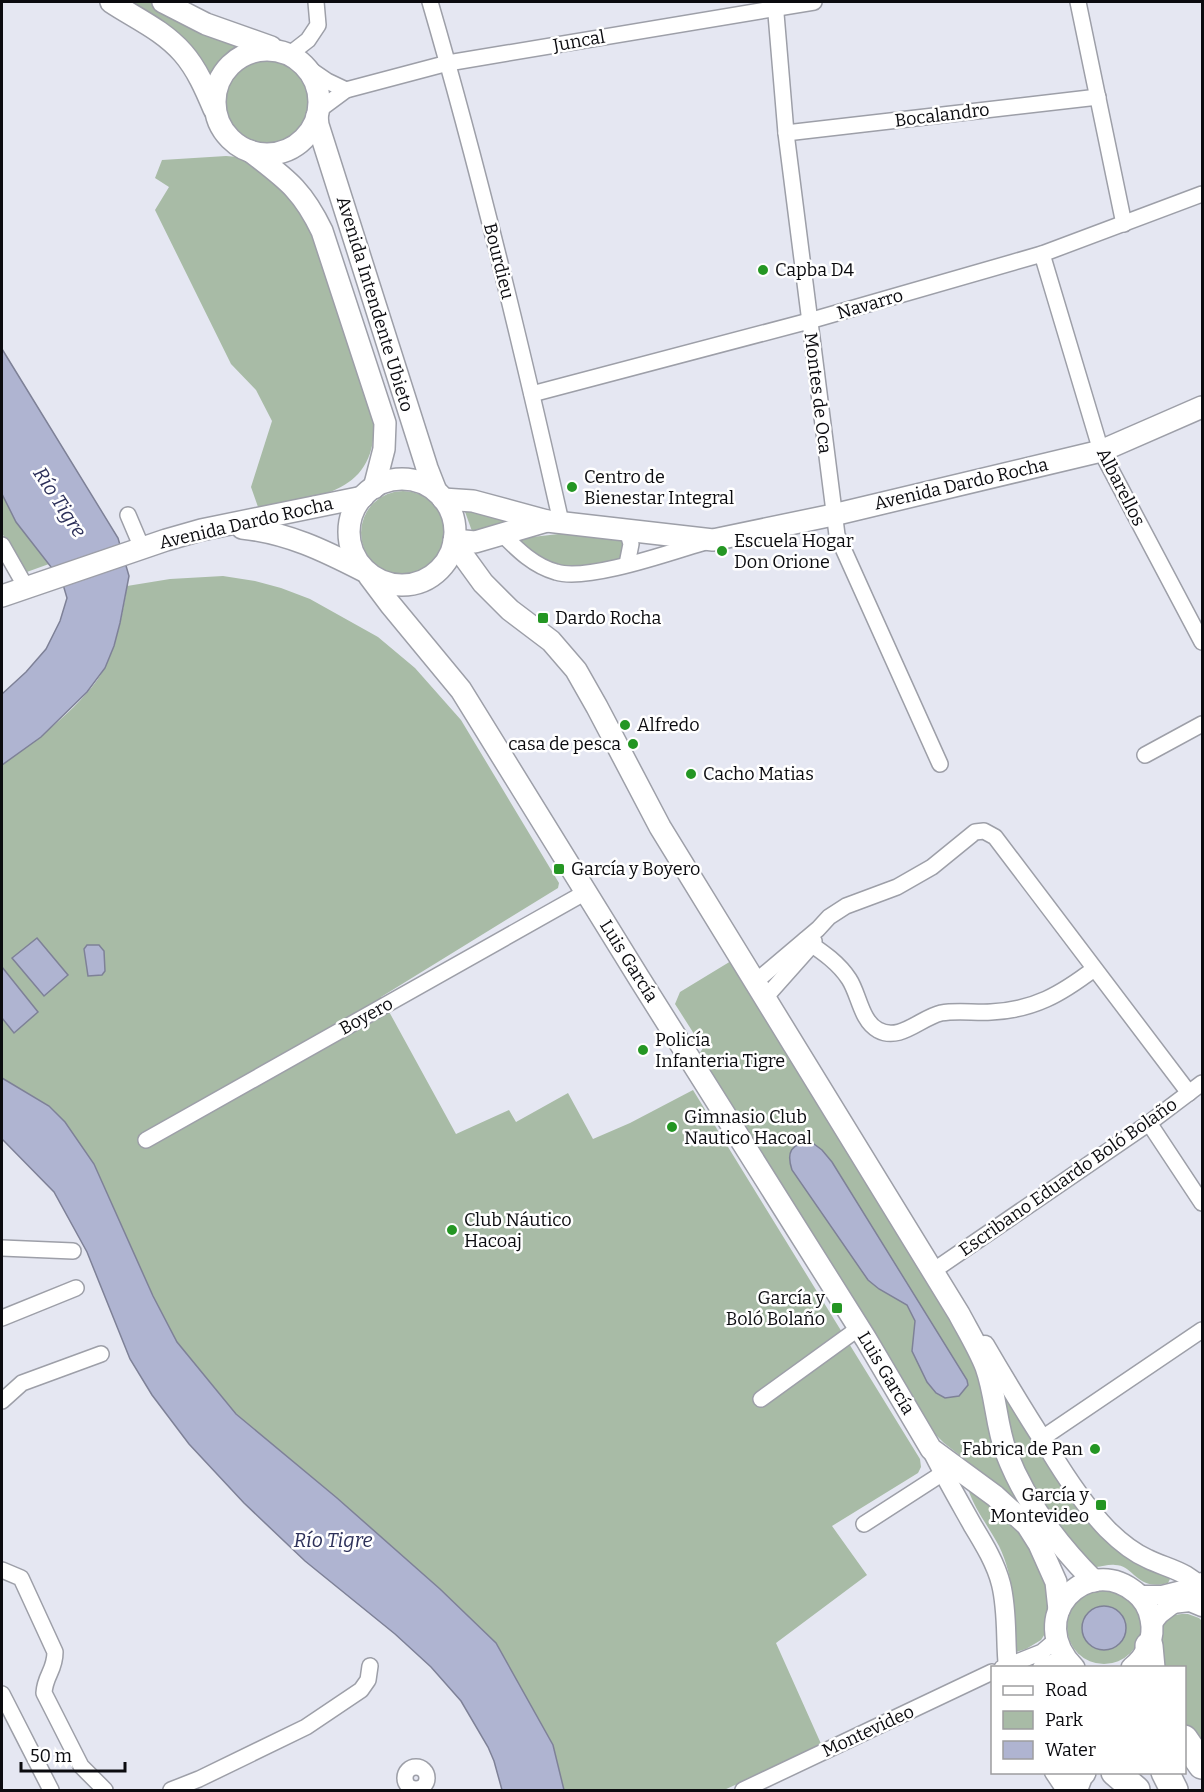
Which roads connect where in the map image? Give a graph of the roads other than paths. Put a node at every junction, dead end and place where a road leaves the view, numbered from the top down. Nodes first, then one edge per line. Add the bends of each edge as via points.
1 (111, 2) edge
2 (163, 2) edge
3 (316, 2) edge
4 (430, 2) edge
5 (814, 2) edge
6 (1078, 2) edge
7 (775, 5) edge
8 (286, 53) junction
9 (448, 63) junction
10 (308, 69) junction
11 (346, 90) junction
12 (1098, 98) junction
13 (318, 113) junction
14 (216, 114) junction
15 (786, 133) junction
16 (246, 150) junction
17 (1203, 194) edge
18 (1124, 224) junction
19 (1042, 254) junction
20 (809, 321) junction
21 (532, 394) junction
22 (1203, 407) edge
23 (1101, 451) junction
24 (369, 492) junction
25 (439, 495) junction
26 (128, 515) dead end
27 (833, 515) junction
28 (554, 522) junction
29 (227, 526) junction
30 (627, 530) junction
31 (503, 535) junction
32 (713, 540) junction
33 (454, 542) junction
34 (2, 546) edge
35 (135, 551) junction
36 (627, 564) junction
37 (367, 573) junction
38 (27, 589) junction
39 (2, 596) edge
40 (1203, 642) edge
41 (1203, 724) edge
42 (1145, 755) dead end
43 (940, 764) dead end
44 (586, 892) junction
45 (809, 943) junction
46 (1094, 969) junction
47 (759, 991) junction
48 (1203, 1083) edge
49 (1189, 1092) junction
50 (1149, 1123) junction
51 (146, 1140) dead end
52 (1203, 1203) edge
53 (2, 1248) edge
54 (73, 1251) dead end
55 (933, 1271) junction
56 (76, 1288) dead end
57 (959, 1314) junction
58 (2, 1318) edge
59 (859, 1328) junction
60 (1203, 1330) edge
61 (101, 1354) dead end
62 (761, 1399) dead end
63 (2, 1401) edge
64 (1041, 1438) junction
65 (931, 1449) junction
66 (943, 1473) junction
67 (864, 1524) dead end
68 (2, 1570) edge
69 (1094, 1581) junction
70 (1201, 1586) edge
71 (1139, 1595) junction
72 (1172, 1604) junction
73 (1203, 1607) edge
74 (1059, 1610) junction
75 (1151, 1646) edge
76 (1065, 1656) edge
77 (370, 1666) dead end
78 (1006, 1666) edge
79 (1010, 1666) edge
80 (1046, 1666) edge
81 (1134, 1666) edge
82 (991, 1675) edge
83 (3, 1703) edge
84 (1186, 1740) edge
85 (1203, 1765) edge
86 (1117, 1774) edge
87 (1166, 1774) edge
88 (51, 1791) edge
89 (105, 1791) edge
90 (171, 1791) edge
91 (743, 1791) edge
92 (1136, 1791) edge
93 (1174, 1791) edge

1 - 14 main road via 183,53
2 - 8 main road via 206,24
3 - 8 street via 318,25 308,40
4 - 9 street, Bourdieu
5 - 7 street, Juncal
6 - 12 street
7 - 9 street, Juncal
7 - 15 street, Montes de Oca
8 - 10 main road
8 - 14 main road via 266,49 236,59 217,85
9 - 11 street, Juncal
9 - 21 street, Bourdieu
10 - 11 street
10 - 13 main road via 316,82
11 - 13 street, Juncal
12 - 15 street, Bocalandro
12 - 18 street
13 - 16 main road via 311,129 291,148 265,154
13 - 25 main road, Avenida Intendente Ubieto via 318,125 426,468
14 - 16 main road via 226,135
15 - 20 street, Montes de Oca
16 - 24 main road, Avenida Intendente Ubieto via 291,183 311,208 322,231 385,423 384,450
17 - 18 street, Navarro
18 - 19 street, Navarro
19 - 20 street, Navarro
19 - 23 street, Albarellos
20 - 21 street, Navarro
20 - 27 street, Montes de Oca
21 - 28 street, Bourdieu
22 - 23 main road, Avenida Dardo Rocha
23 - 27 main road, Avenida Dardo Rocha
23 - 40 street, Albarellos
24 - 25 main road via 396,480 407,480 419,482
24 - 29 main road, Avenida Dardo Rocha
24 - 37 main road via 353,515 349,532 355,558
25 - 28 main road, Avenida Dardo Rocha
25 - 33 main road via 450,510
26 - 35 street
27 - 32 main road, Avenida Dardo Rocha
27 - 43 street, Montes de Oca via 837,535
28 - 30 main road, Avenida Dardo Rocha
28 - 31 main road, Avenida Dardo Rocha
29 - 35 main road, Avenida Dardo Rocha via 189,533
29 - 37 main road, Luis García via 285,536 315,546
30 - 32 main road, Avenida Dardo Rocha
30 - 36 street via 631,544
31 - 33 main road, Avenida Dardo Rocha
31 - 36 street, Avenida Dardo Rocha via 543,568 558,573 582,573
32 - 36 street, Avenida Dardo Rocha
33 - 37 main road via 441,568 420,582 396,585
33 - 47 main road via 483,583 510,610 551,641 576,670 660,827
34 - 38 street
35 - 38 main road, Avenida Dardo Rocha
37 - 44 main road, Luis García via 461,690
38 - 39 main road, Avenida Dardo Rocha
41 - 42 street
44 - 51 street, Boyero
44 - 59 main road, Luis García
45 - 46 street via 836,963 850,980 873,1027 891,1034 942,1012 1027,1007 1063,993
45 - 46 street via 829,917 846,906 897,887 932,867 975,832 984,831 995,837
45 - 47 street
46 - 49 street
47 - 55 main road
48 - 49 street, Escribano Eduardo Boló Bolaño
49 - 50 street, Escribano Eduardo Boló Bolaño
50 - 52 street
50 - 55 street, Escribano Eduardo Boló Bolaño
53 - 54 street
55 - 57 main road
56 - 58 street
57 - 64 street via 982,1341
57 - 69 main road via 986,1367 1000,1434 1015,1474 1053,1536
59 - 62 street
59 - 65 main road, Luis García
60 - 64 street
61 - 63 street via 22,1383
64 - 70 street via 1078,1496 1123,1544
65 - 66 street, Luis García
65 - 74 main road, Luis García via 1027,1525 1056,1582
66 - 67 street
66 - 78 street, Luis García via 990,1554 1001,1583
68 - 89 street via 21,1578 46,1631 55,1663 44,1680 44,1693 81,1766
69 - 71 main road via 1118,1582
69 - 74 main road via 1072,1591
70 - 71 street
70 - 72 street
71 - 75 main road via 1150,1613
72 - 73 street via 1190,1602
72 - 75 street via 1160,1614
74 - 76 main road, Luis García via 1056,1620
75 - 81 main road
76 - 79 street, Montevideo via 1042,1652
76 - 80 street
77 - 90 street via 368,1680 361,1690 306,1727
82 - 91 street, Montevideo
83 - 88 street
84 - 85 highway
86 - 92 highway
87 - 93 highway

